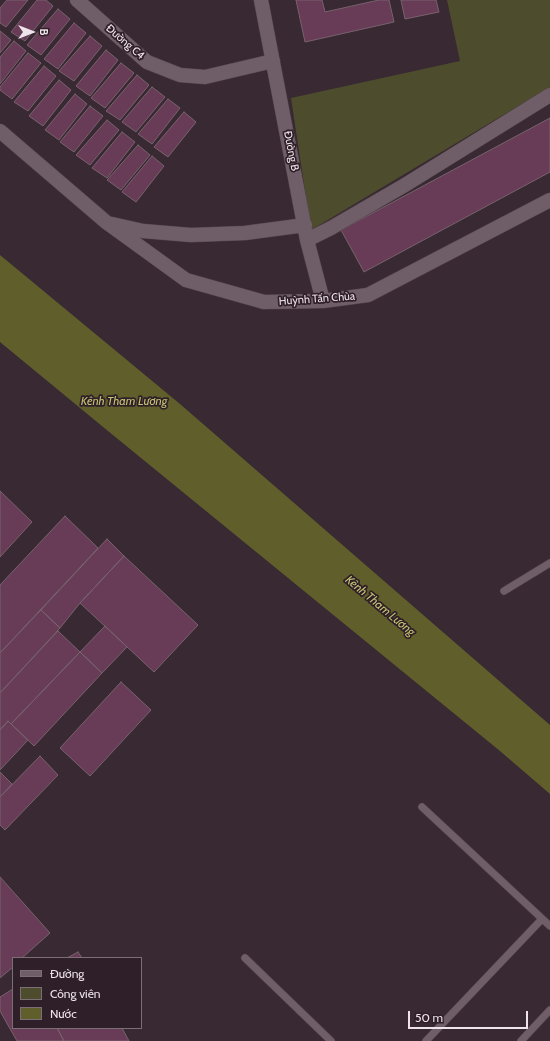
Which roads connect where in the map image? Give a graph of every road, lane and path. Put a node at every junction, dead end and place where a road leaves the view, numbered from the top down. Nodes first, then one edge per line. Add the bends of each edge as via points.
1 (77, 0) edge
2 (261, 0) edge
3 (273, 61) junction
4 (550, 95) edge
5 (0, 130) edge
6 (550, 200) edge
7 (106, 222) junction
8 (305, 225) junction
9 (308, 240) junction
10 (323, 301) junction
11 (550, 563) edge
12 (504, 591) dead end
13 (422, 807) dead end
14 (542, 919) junction
15 (550, 926) edge
16 (245, 958) dead end
17 (550, 1010) edge
18 (331, 1041) edge
19 (426, 1041) edge
20 (521, 1041) edge

1 - 3 street, Đường C4 via 148,62 180,75 205,78
2 - 3 street, Đường B
3 - 8 street, Đường B
4 - 9 street via 405,185
5 - 7 street, Huỳnh Tấn Chùa
6 - 10 street, Huỳnh Tấn Chùa via 368,295
7 - 8 street, Huỳnh Tấn Chùa via 144,231 191,235 245,233
7 - 10 street, Huỳnh Tấn Chùa via 186,280 264,302
8 - 9 street, Đường B
9 - 10 street, Đường B
11 - 12 lane
13 - 14 lane
14 - 15 lane
14 - 19 lane
16 - 18 lane
17 - 20 lane

